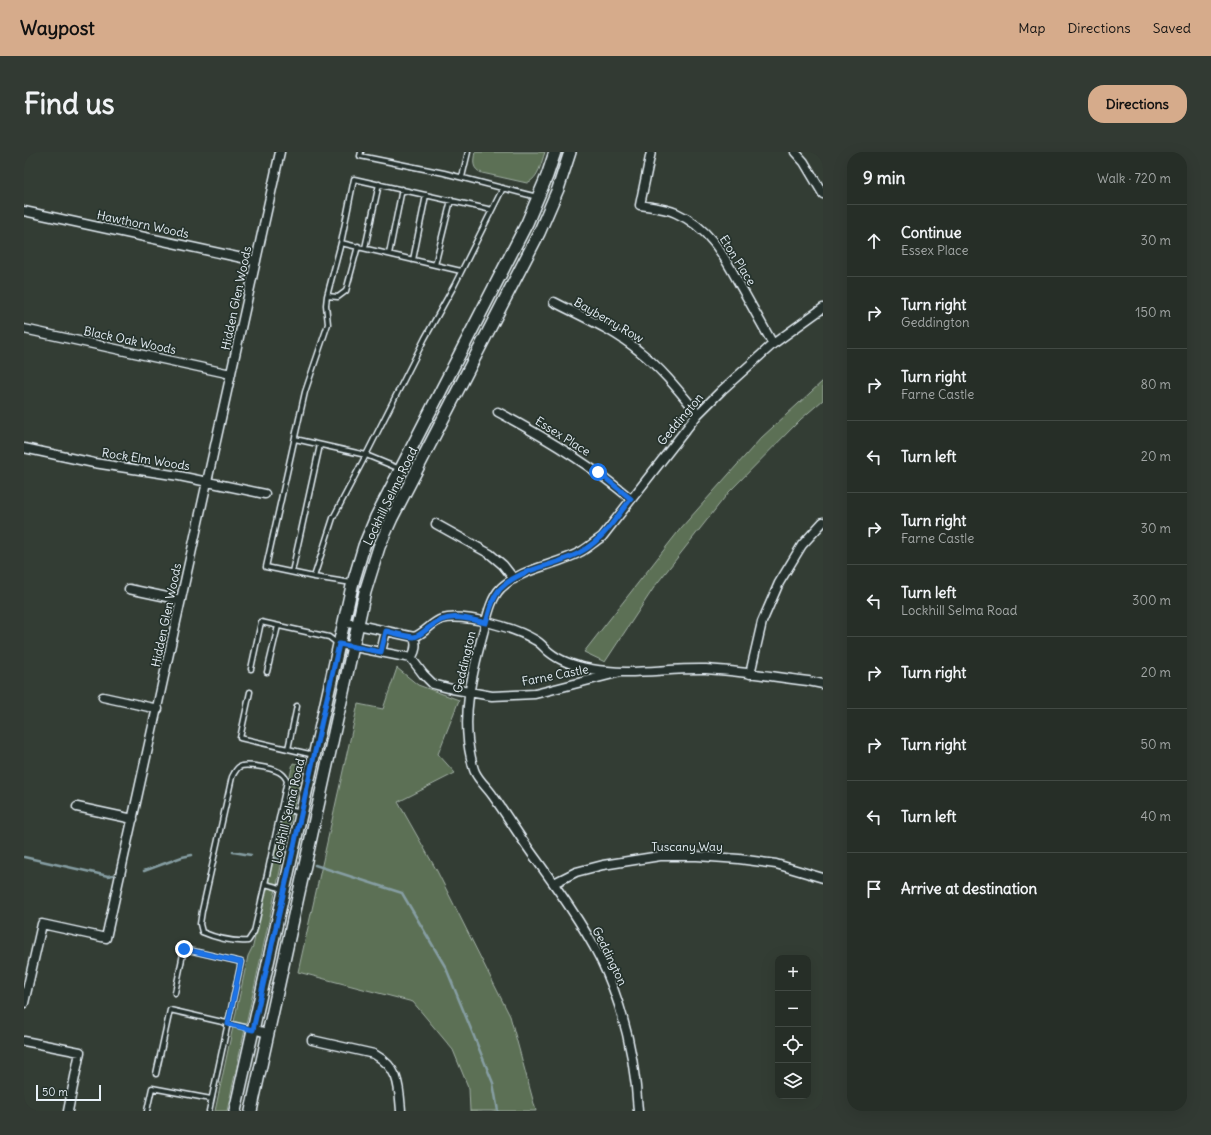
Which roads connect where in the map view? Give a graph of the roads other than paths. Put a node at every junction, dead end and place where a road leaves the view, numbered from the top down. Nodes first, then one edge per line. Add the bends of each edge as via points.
1 (280, 152) edge
2 (361, 152) edge
3 (468, 152) edge
4 (555, 152) edge
5 (570, 152) edge
6 (651, 152) edge
7 (795, 152) edge
8 (462, 177) junction
9 (379, 184) junction
10 (503, 188) junction
11 (402, 189) junction
12 (823, 194) edge
13 (426, 195) junction
14 (538, 197) junction
15 (451, 200) junction
16 (552, 202) junction
17 (492, 210) junction
18 (24, 211) edge
19 (341, 243) junction
20 (358, 246) junction
21 (365, 248) junction
22 (389, 254) junction
23 (412, 260) junction
24 (256, 261) junction
25 (435, 265) junction
26 (461, 271) junction
27 (327, 296) junction
28 (554, 302) dead end
29 (823, 308) edge
30 (24, 329) edge
31 (773, 344) junction
32 (231, 374) junction
33 (498, 412) dead end
34 (698, 414) junction
35 (295, 439) junction
36 (320, 445) junction
37 (24, 448) edge
38 (366, 455) junction
39 (401, 469) junction
40 (414, 476) junction
41 (208, 482) junction
42 (265, 494) dead end
43 (631, 499) junction
44 (823, 522) edge
45 (436, 524) dead end
46 (292, 572) junction
47 (314, 577) junction
48 (514, 579) junction
49 (352, 583) junction
50 (129, 589) dead end
51 (182, 600) junction
52 (344, 622) junction
53 (486, 623) junction
54 (358, 625) junction
55 (278, 626) junction
56 (386, 631) junction
57 (414, 637) junction
58 (339, 644) junction
59 (353, 646) junction
60 (381, 652) junction
61 (411, 658) junction
62 (251, 669) dead end
63 (267, 672) dead end
64 (621, 672) junction
65 (750, 674) junction
66 (823, 684) edge
67 (250, 692) dead end
68 (469, 692) junction
69 (103, 697) dead end
70 (297, 706) dead end
71 (158, 709) junction
72 (288, 749) junction
73 (314, 755) junction
74 (78, 807) dead end
75 (281, 808) junction
76 (301, 814) junction
77 (316, 817) junction
78 (133, 819) junction
79 (823, 878) edge
80 (554, 883) junction
81 (265, 884) junction
82 (284, 889) junction
83 (175, 993) dead end
84 (24, 1003) edge
85 (228, 1024) junction
86 (253, 1030) junction
87 (268, 1033) junction
88 (312, 1040) dead end
89 (24, 1041) edge
90 (156, 1074) dead end
91 (211, 1098) junction
92 (68, 1111) edge
93 (147, 1111) edge
94 (209, 1111) edge
95 (235, 1111) edge
96 (251, 1111) edge
97 (401, 1111) edge
98 (638, 1111) edge

1 - 24 street, Hidden Glen Woods
2 - 8 lane via 360,156
3 - 8 lane
4 - 14 main road, Lockhill Selma Road
5 - 16 main road, Lockhill Selma Road
6 - 31 street, Eton Place via 640,205 674,212 703,230 726,259
7 - 12 street
8 - 10 lane
9 - 11 lane
9 - 19 lane via 354,179
9 - 21 lane
10 - 14 lane
10 - 17 lane
11 - 13 lane
11 - 22 lane
13 - 15 lane
13 - 23 lane
14 - 16 street
14 - 39 main road, Lockhill Selma Road
15 - 17 lane
15 - 25 lane
16 - 40 main road, Lockhill Selma Road via 539,234
17 - 26 lane
18 - 24 street, Hawthorn Woods
19 - 20 lane
19 - 27 lane
20 - 21 lane
20 - 27 lane via 346,291 338,297
21 - 22 lane
22 - 23 lane
23 - 25 lane
24 - 32 street, Hidden Glen Woods
25 - 26 lane
26 - 38 lane
27 - 35 lane via 328,324 304,392
28 - 34 street, Bayberry Row via 639,350 661,370
29 - 31 street, Geddington
30 - 32 street, Black Oak Woods
31 - 34 street, Geddington
32 - 41 street, Hidden Glen Woods
33 - 43 street, Essex Place via 578,458
34 - 43 street, Geddington
35 - 36 lane
35 - 46 lane via 266,567
36 - 38 lane
36 - 46 lane
37 - 41 street, Rock Elm Woods via 94,463
38 - 39 lane
38 - 47 lane via 333,518
39 - 40 street
39 - 49 main road, Lockhill Selma Road via 376,516
40 - 54 main road, Lockhill Selma Road via 379,547
41 - 42 street, Rock Elm Woods
41 - 51 street, Hidden Glen Woods
43 - 48 street, Geddington via 602,537 583,551
44 - 65 street via 802,545 779,583 762,622
45 - 48 street via 490,554
46 - 47 lane
47 - 49 lane
48 - 53 street, Geddington via 500,590 492,603
49 - 52 main road, Lockhill Selma Road
50 - 51 street
51 - 71 street, Hidden Glen Woods
52 - 54 street
52 - 58 main road, Lockhill Selma Road
53 - 57 street, Farne Castle via 453,617 440,619
53 - 64 street, Farne Castle via 518,631 537,640 566,662 591,669
53 - 68 street, Geddington
54 - 56 street
54 - 59 main road, Lockhill Selma Road
55 - 58 lane via 329,637
55 - 62 lane via 261,622
55 - 63 lane
56 - 57 street
56 - 60 street
57 - 61 street via 417,644
58 - 59 street
58 - 73 main road, Lockhill Selma Road
59 - 60 street
59 - 77 main road, Lockhill Selma Road
60 - 61 street
61 - 68 street, Farne Castle via 433,684
64 - 65 street, Farne Castle via 705,669
64 - 68 street, Farne Castle via 535,694 492,696
65 - 66 street, Farne Castle
67 - 72 lane via 240,738
68 - 80 street, Geddington via 466,718 468,747 475,772
69 - 71 street
70 - 72 lane
71 - 78 street, Hidden Glen Woods
72 - 73 lane
73 - 76 main road, Lockhill Selma Road
74 - 78 street
75 - 76 lane
75 - 81 lane
75 - 81 lane via 287,781 285,776 278,771 246,765 234,772 202,911 202,932 238,942 248,941 254,932
76 - 77 street
76 - 82 main road, Lockhill Selma Road
77 - 87 main road, Lockhill Selma Road
78 - 84 street, Hidden Glen Woods via 106,938 42,924
79 - 80 street, Tuscany Way via 776,864 739,859 660,856 603,864 576,872
80 - 98 street, Geddington via 590,940 616,996 634,1066
81 - 82 lane
82 - 86 main road, Lockhill Selma Road
83 - 85 lane via 184,949 241,962
85 - 86 lane
85 - 90 lane via 170,1010
85 - 91 lane
86 - 87 street
86 - 95 main road, Lockhill Selma Road
87 - 96 main road, Lockhill Selma Road
88 - 97 street via 374,1054 386,1063 397,1079
89 - 92 street via 80,1052
91 - 93 lane via 152,1088
91 - 94 lane

